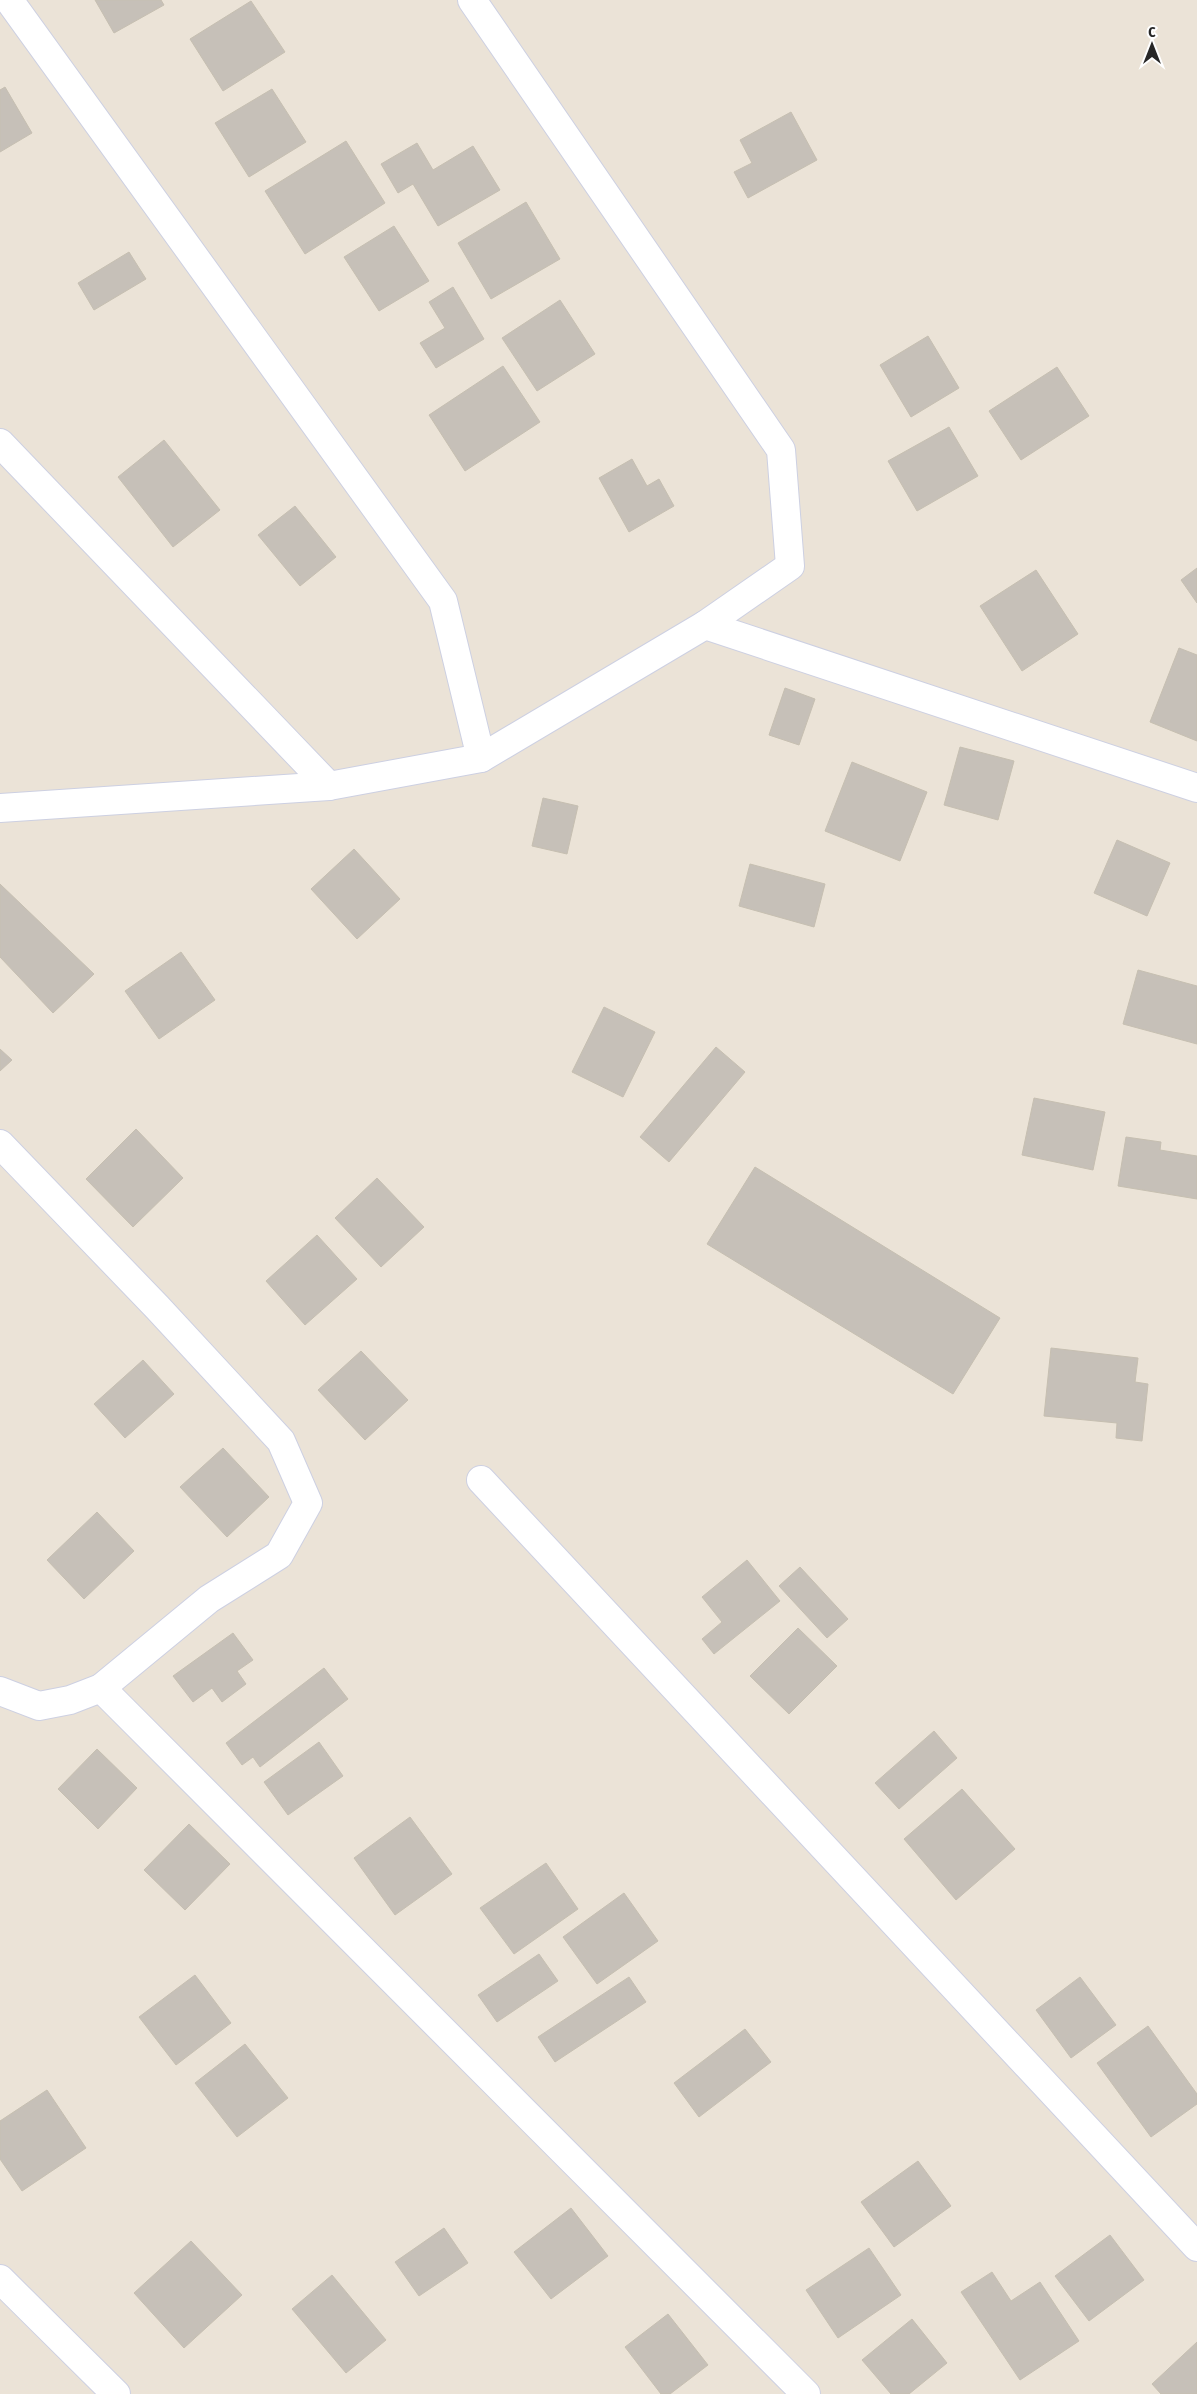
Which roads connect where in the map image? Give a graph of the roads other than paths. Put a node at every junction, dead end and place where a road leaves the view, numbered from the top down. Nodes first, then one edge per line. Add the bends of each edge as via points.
1 (9, 0) edge
2 (472, 0) edge
3 (0, 443) edge
4 (705, 625) junction
5 (481, 758) junction
6 (329, 786) junction
7 (1197, 788) edge
8 (0, 808) edge
9 (0, 1144) edge
10 (481, 1480) dead end
11 (101, 1688) junction
12 (0, 1691) edge
13 (1197, 2247) edge
14 (0, 2280) edge
15 (116, 2394) edge
16 (806, 2394) edge

1 - 5 street via 443,602
2 - 4 street via 781,450 790,566
3 - 6 street
4 - 5 street
4 - 7 street
5 - 6 street
6 - 8 street
9 - 11 street via 281,1441 308,1503 279,1555 209,1598
10 - 13 street
11 - 12 street via 70,1700 39,1706
11 - 16 street
14 - 15 street

